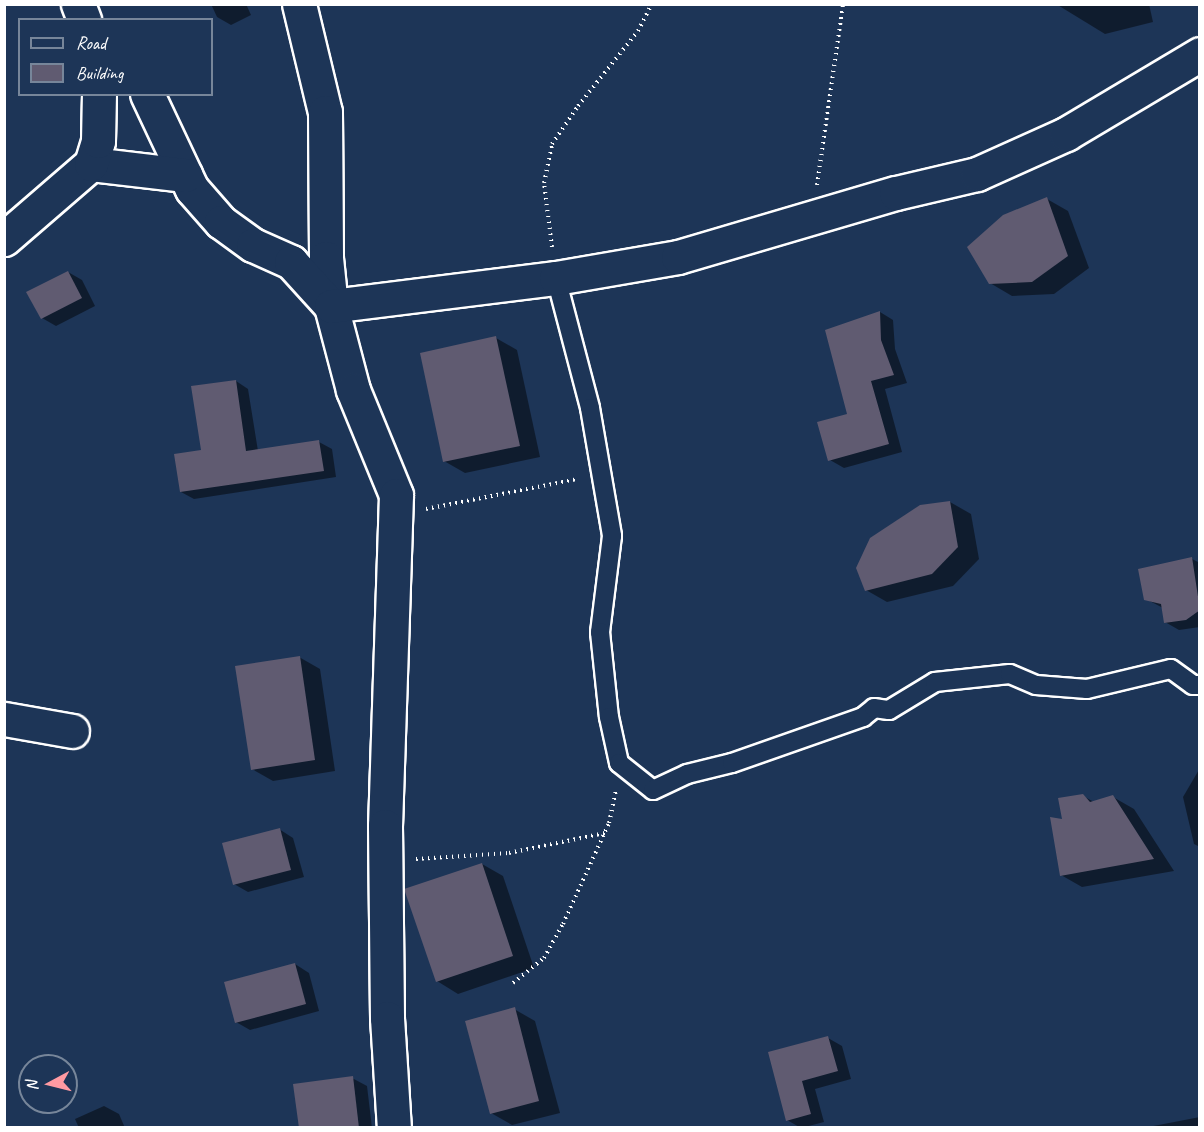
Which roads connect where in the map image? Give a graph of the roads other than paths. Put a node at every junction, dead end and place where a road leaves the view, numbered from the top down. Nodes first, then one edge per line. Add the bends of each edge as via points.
1 (298, 4) edge
2 (1200, 54) edge
3 (99, 96) edge
4 (148, 96) edge
5 (91, 164) junction
6 (186, 175) junction
7 (4, 239) edge
8 (556, 278) junction
9 (331, 306) junction
10 (1200, 685) edge
11 (4, 719) edge
12 (72, 731) dead end
13 (394, 1128) edge

1 - 9 street via 326,112 326,258
2 - 8 street via 1066,134 977,174 896,193 678,257
3 - 5 street via 98,141
4 - 6 street
5 - 6 street
5 - 7 street
6 - 9 street via 192,189 221,222 253,245 291,262
8 - 9 street
8 - 10 lane via 590,408 612,536 600,632 608,705 619,763 652,790 687,774 732,763 863,717 874,708 889,710 935,681 1010,674 1036,685 1076,690 1171,669 1193,685
9 - 13 street via 353,390 389,474 396,515 386,861 387,1018
11 - 12 street

